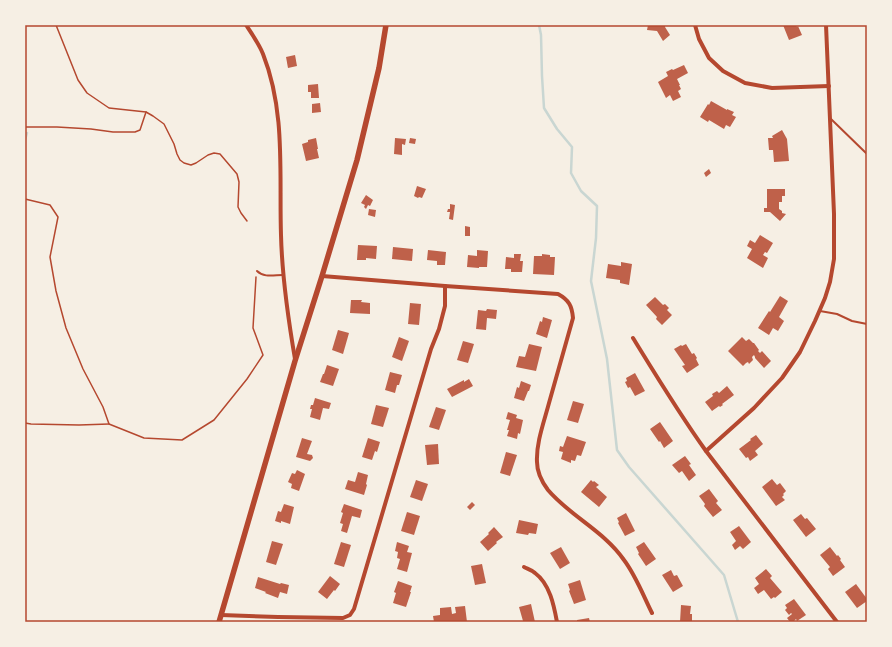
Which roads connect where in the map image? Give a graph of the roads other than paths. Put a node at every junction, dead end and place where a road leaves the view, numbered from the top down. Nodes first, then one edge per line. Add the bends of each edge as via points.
1 (246, 25) edge
2 (386, 25) edge
3 (695, 25) edge
4 (826, 25) edge
5 (829, 86) junction
6 (830, 118) junction
7 (867, 154) edge
8 (257, 272) road end
9 (283, 275) junction
10 (322, 276) junction
11 (445, 286) junction
12 (820, 310) junction
13 (867, 324) edge
14 (633, 338) dead end
15 (295, 361) junction
16 (706, 451) junction
17 (524, 567) dead end
18 (652, 613) dead end
19 (221, 615) junction
20 (219, 622) edge
21 (557, 622) edge
22 (837, 622) edge

1 - 9 street via 262,52 277,108 281,159
2 - 10 main road via 379,68 357,160
3 - 5 street via 709,58 723,71 745,83 772,88
4 - 5 street
5 - 6 street
6 - 7 lane
6 - 12 street via 834,258 830,282
8 - 9 lane via 264,276
9 - 15 street
10 - 11 street
10 - 15 main road
11 - 18 street via 558,294 566,299 572,309 573,318 539,438 538,471 548,490 611,544 624,559
11 - 19 street via 445,306 439,329 354,609 350,615 343,618
12 - 13 lane
12 - 16 street via 800,352 782,378 754,408
14 - 16 street via 688,427
15 - 19 main road
16 - 22 street
17 - 21 street via 536,573 545,584
19 - 20 main road

